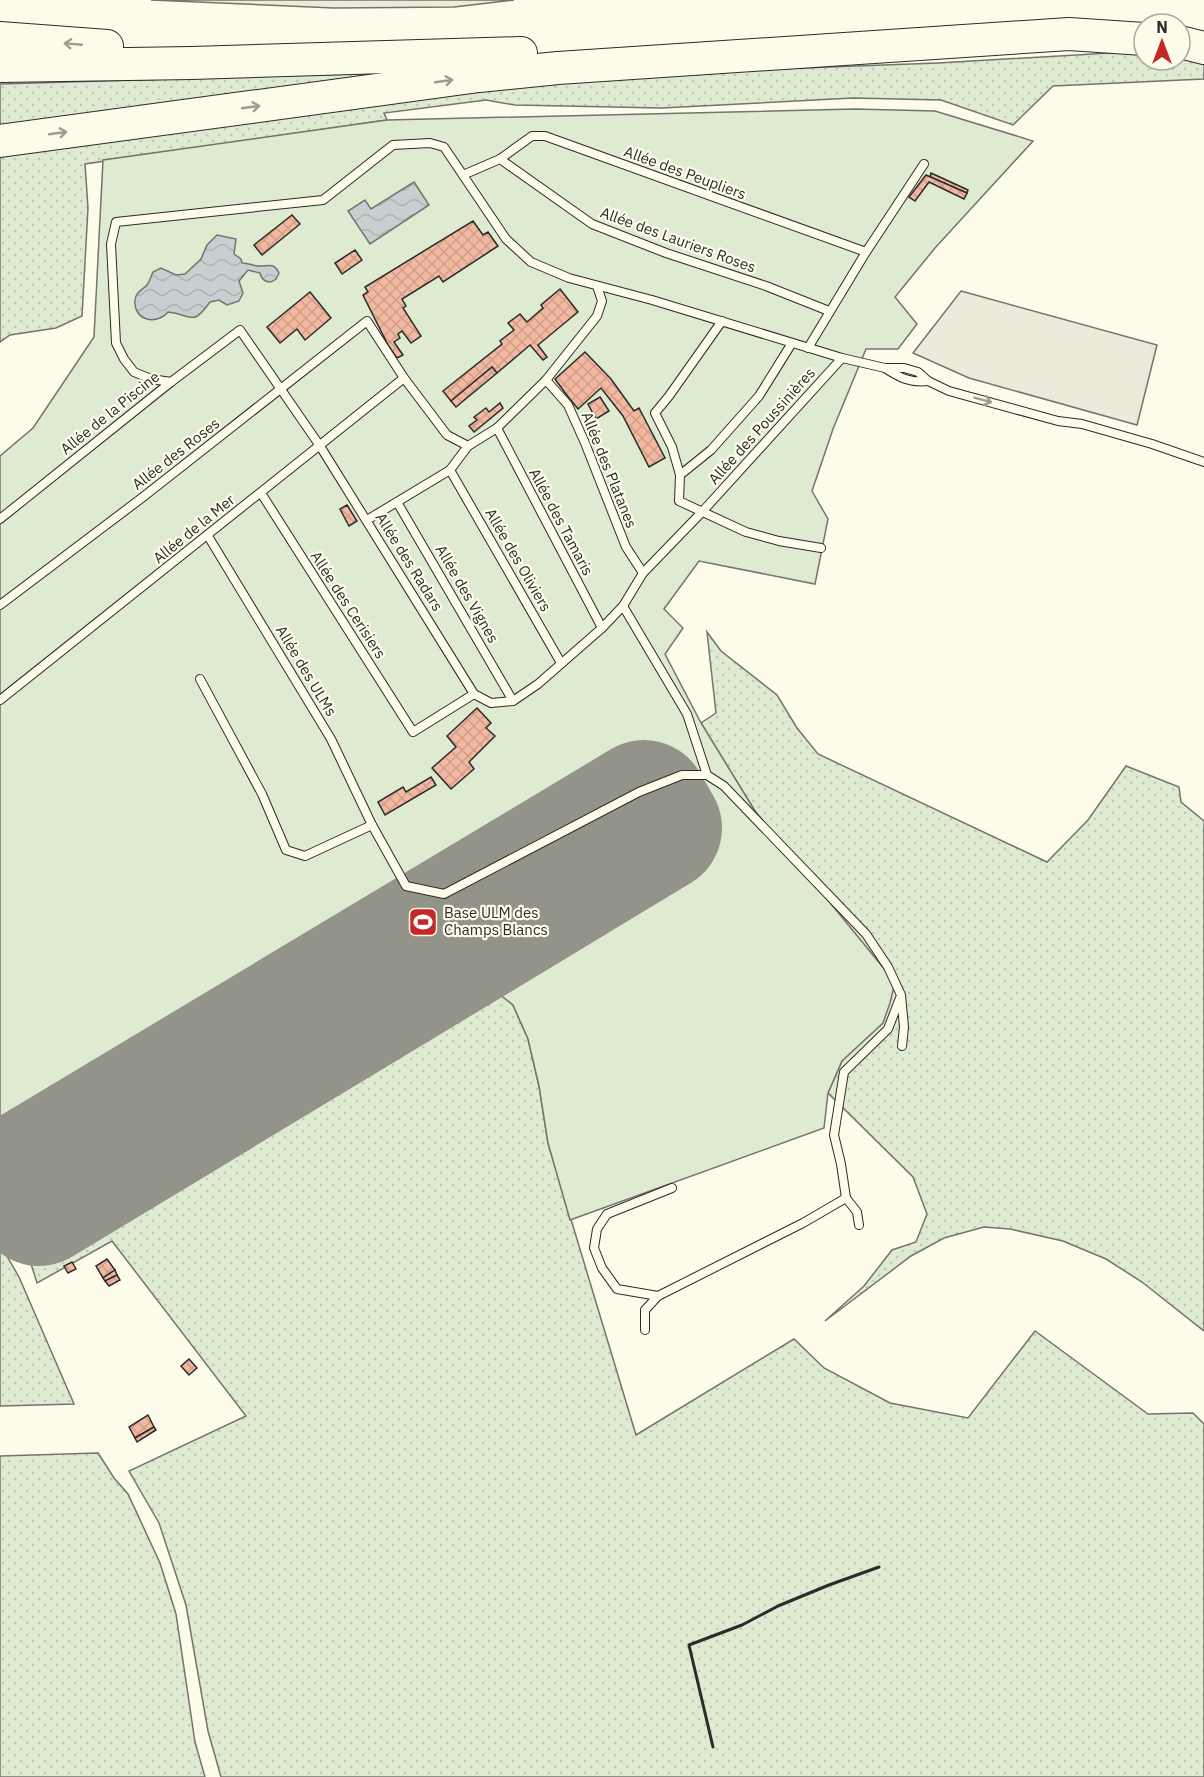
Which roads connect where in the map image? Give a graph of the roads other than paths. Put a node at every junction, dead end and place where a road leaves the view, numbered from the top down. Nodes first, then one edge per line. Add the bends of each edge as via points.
1 (1132, 31) edge
2 (1069, 34) junction
3 (0, 38) edge
4 (1132, 38) edge
5 (467, 54) junction
6 (0, 66) edge
7 (0, 141) edge
8 (500, 159) junction
9 (924, 164) dead end
10 (463, 175) junction
11 (866, 252) junction
12 (597, 286) junction
13 (829, 312) junction
14 (722, 321) junction
15 (240, 330) joint
16 (792, 343) junction
17 (808, 348) junction
18 (842, 358) junction
19 (404, 378) junction
20 (546, 380) junction
21 (171, 382) junction
22 (280, 389) junction
23 (497, 428) junction
24 (320, 446) junction
25 (468, 446) junction
26 (1204, 462) edge
27 (450, 470) junction
28 (680, 476) junction
29 (261, 493) junction
30 (397, 502) junction
31 (702, 512) junction
32 (0, 519) edge
33 (367, 520) junction
34 (208, 536) junction
35 (820, 548) dead end
36 (644, 573) junction
37 (0, 604) edge
38 (623, 606) junction
39 (602, 628) junction
40 (561, 663) junction
41 (200, 680) dead end
42 (474, 694) junction
43 (0, 700) edge
44 (513, 701) junction
45 (707, 775) junction
46 (372, 825) junction
47 (901, 996) junction
48 (902, 1047) dead end
49 (672, 1188) dead end
50 (846, 1198) junction
51 (859, 1225) dead end
52 (658, 1296) junction
53 (645, 1330) dead end

1 - 2 highway
2 - 4 highway
2 - 5 highway
7 -> 2 highway via 490,75
5 -> 3 highway via 136,48
5 - 6 highway
8 - 10 lane
8 - 11 lane, Allée des Peupliers via 532,136 545,136
8 - 13 lane, Allée des Lauriers Roses via 592,224
9 - 11 lane
10 - 12 lane via 506,239 531,262
10 - 21 lane via 444,147 430,143 393,145 322,200 116,222 111,244 116,343 134,372 151,380
11 - 13 lane
12 - 14 lane
12 - 20 lane via 602,301 597,316
13 - 17 lane
14 - 16 lane
14 - 28 lane via 654,414 672,447
15 - 21 lane, Allée de la Piscine
15 - 22 lane, Allée des Radars
16 - 17 lane
16 - 28 lane via 759,396 711,450
17 - 18 lane
18 -> 26 lane via 885,368 901,379 928,381
18 - 31 lane, Allée des Poussinières
19 - 22 lane, Allée des Roses via 367,321
19 - 24 lane, Allée de la Mer
19 - 25 lane via 447,435
20 - 23 lane
20 - 36 lane, Allée des Platanes via 568,405 626,547
21 - 32 lane, Allée de la Piscine
22 - 24 lane, Allée des Radars
22 - 37 lane, Allée des Roses
23 - 25 lane
23 - 39 lane, Allée des Tamaris
24 - 29 lane, Allée de la Mer
24 - 33 lane, Allée des Radars
25 - 27 lane
27 - 30 lane
27 - 40 lane, Allée des Oliviers
28 - 31 lane via 679,501
29 - 34 lane, Allée de la Mer
29 - 42 lane, Allée des Cerisiers via 413,732
30 - 33 lane
30 - 44 lane, Allée des Vignes
31 - 35 lane via 746,531
31 - 36 lane, Allée des Poussinières
33 - 42 lane, Allée des Radars
34 - 43 lane, Allée de la Mer
34 - 46 lane, Allée des ULMs via 332,739
36 - 38 lane, Allée des Poussinières
38 - 39 lane, Allée des Poussinières
38 - 45 lane via 687,714
39 - 40 lane, Allée des Poussinières
40 - 44 lane, Allée des Poussinières
41 - 46 lane via 262,794 286,850 305,856
42 - 44 lane via 491,703
45 - 46 lane, Allée des ULMs via 682,775 639,792 444,894 405,886
45 - 47 lane via 724,786 866,934
47 - 48 lane
47 - 50 lane via 888,1029 844,1072 834,1135
49 - 52 lane via 607,1214 597,1229 594,1248 617,1289
50 - 51 lane via 857,1212
50 - 52 lane
52 - 53 lane via 645,1310

